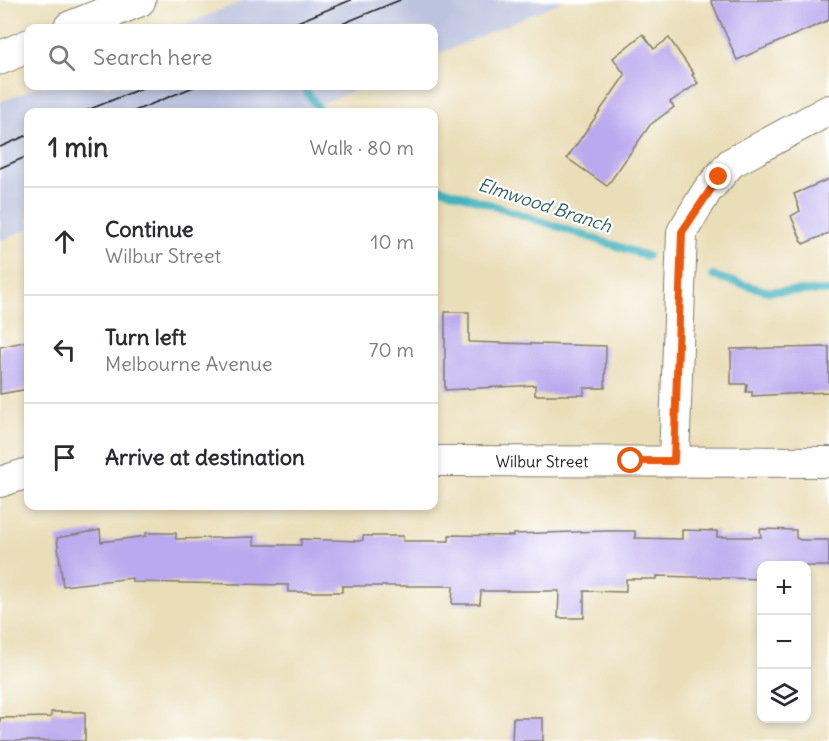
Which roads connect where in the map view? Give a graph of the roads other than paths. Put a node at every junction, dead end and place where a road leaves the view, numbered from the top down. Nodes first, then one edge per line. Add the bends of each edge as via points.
1 (139, 0) edge
2 (80, 24) edge
3 (24, 48) edge
4 (0, 58) edge
5 (829, 110) edge
6 (438, 461) edge
7 (674, 461) junction
8 (829, 462) edge
9 (24, 474) edge
10 (0, 482) edge

1 - 2 street
3 - 4 street
5 - 7 street via 731,163 682,232
6 - 7 street, Wilbur Street
7 - 8 street, Wilbur Street
9 - 10 street

